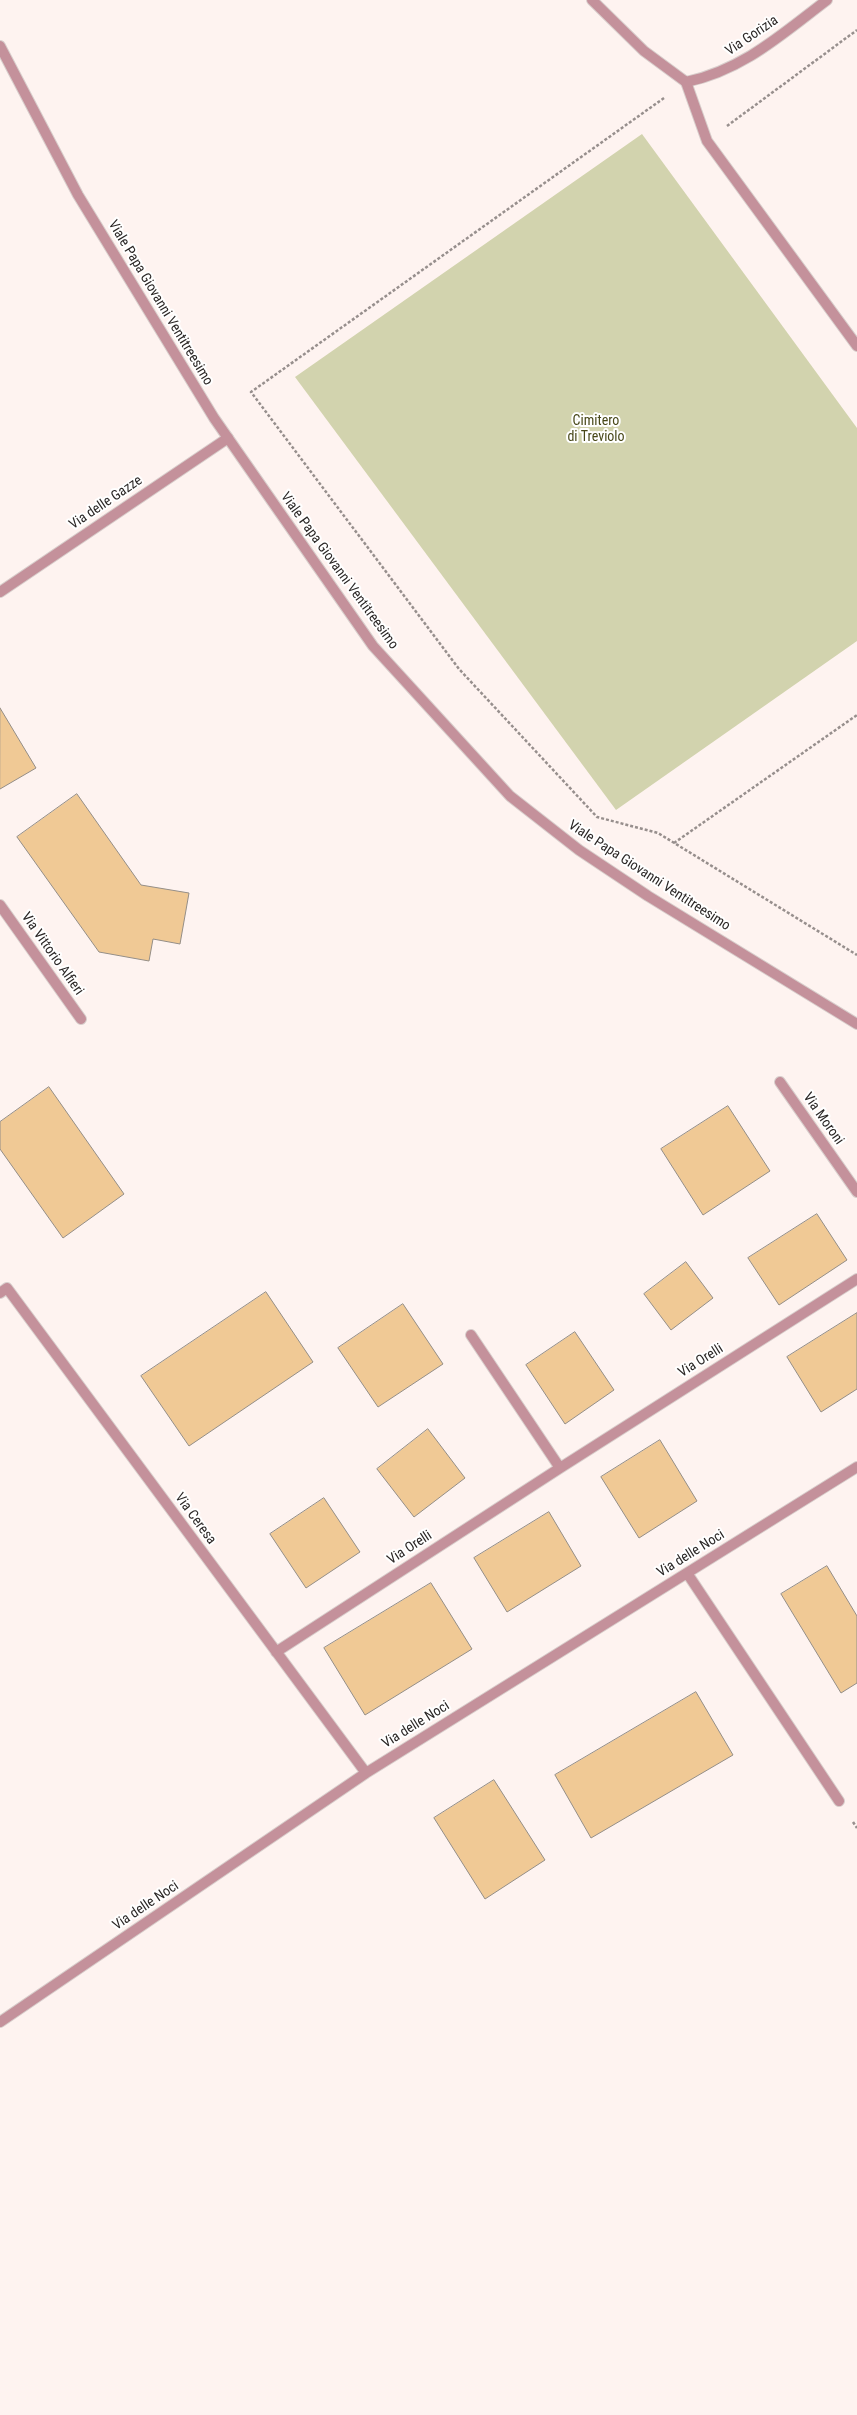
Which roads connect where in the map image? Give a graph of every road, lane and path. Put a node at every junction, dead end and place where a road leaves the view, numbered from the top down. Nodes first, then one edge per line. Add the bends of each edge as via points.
1 (592, 0) edge
2 (827, 0) edge
3 (857, 30) edge
4 (0, 46) edge
5 (686, 82) junction
6 (707, 141) junction
7 (857, 346) edge
8 (228, 438) junction
9 (0, 592) edge
10 (857, 715) edge
11 (674, 843) junction
12 (0, 905) edge
13 (857, 955) edge
14 (81, 1019) dead end
15 (857, 1024) edge
16 (780, 1082) dead end
17 (857, 1192) edge
18 (857, 1279) edge
19 (0, 1293) edge
20 (471, 1335) dead end
21 (857, 1467) edge
22 (560, 1468) junction
23 (687, 1574) junction
24 (276, 1652) junction
25 (366, 1773) junction
26 (839, 1801) dead end
27 (0, 2022) edge

1 - 5 street via 644,51
2 - 5 street, Via Gorizia via 749,58 712,77
3 - 6 path
4 - 8 street, Viale Papa Giovanni Ventitreesimo via 78,195
5 - 6 street
5 - 11 path via 250,392 459,669 597,817 658,833
6 - 7 street
8 - 9 street, Via delle Gazze
8 - 15 street, Viale Papa Giovanni Ventitreesimo via 373,646 510,796 579,850 648,896
10 - 11 path
11 - 13 path
12 - 14 street, Via Vittorio Alfieri
16 - 17 street, Via Moroni
18 - 22 street, Via Orelli
19 - 24 street, Via Ceresa via 7,1288
20 - 22 street
21 - 23 street, Via delle Noci
22 - 24 street, Via Orelli
23 - 25 street, Via delle Noci
23 - 26 street
24 - 25 street, Via Ceresa
25 - 27 street, Via delle Noci

